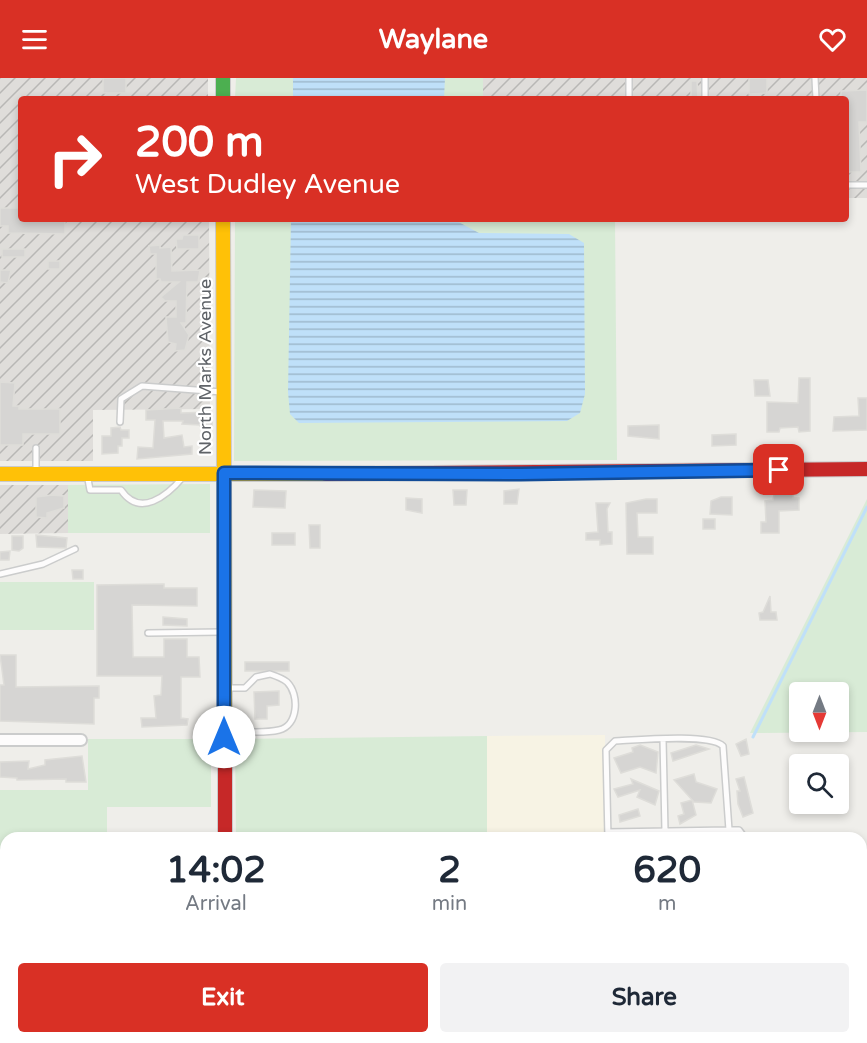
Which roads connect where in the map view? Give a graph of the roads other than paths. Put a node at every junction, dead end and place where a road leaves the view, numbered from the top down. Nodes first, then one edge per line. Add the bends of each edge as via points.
1 (223, 78) edge
2 (629, 78) edge
3 (705, 78) edge
4 (815, 78) edge
5 (223, 96) edge
6 (629, 96) edge
7 (705, 96) edge
8 (816, 96) edge
9 (849, 185) edge
10 (867, 185) edge
11 (223, 222) edge
12 (224, 393) junction
13 (120, 422) dead end
14 (36, 448) dead end
15 (867, 469) edge
16 (185, 473) junction
17 (224, 473) junction
18 (0, 474) edge
19 (36, 474) junction
20 (87, 474) junction
21 (75, 549) dead end
22 (0, 574) edge
23 (224, 632) junction
24 (148, 633) dead end
25 (224, 688) junction
26 (224, 731) junction
27 (663, 739) junction
28 (0, 740) edge
29 (81, 740) dead end
30 (729, 830) junction
31 (665, 831) junction
32 (225, 832) edge
33 (608, 832) edge
34 (651, 832) edge
35 (741, 832) edge

1 - 5 street
2 - 6 lane
3 - 7 lane
4 - 8 lane
9 - 10 lane
11 - 12 street, North Marks Avenue
12 - 13 lane via 142,386 121,399
12 - 17 street, North Marks Avenue
14 - 19 lane
15 - 17 street
16 - 17 street
16 - 20 street
16 - 20 lane via 165,496 139,504 129,501 121,490 90,490
17 - 23 street, North Marks Avenue
18 - 19 street
19 - 20 street
21 - 22 lane via 43,564
23 - 24 lane
23 - 25 street, North Marks Avenue
25 - 26 street, North Marks Avenue
25 - 26 lane via 245,688 256,677 270,674 287,682 295,710 290,723 278,730
26 - 32 street, North Marks Avenue
27 - 30 lane via 714,740 723,746
27 - 31 lane
27 - 33 lane via 615,741 606,750
28 - 29 street
30 - 31 lane
30 - 35 lane
31 - 34 lane

